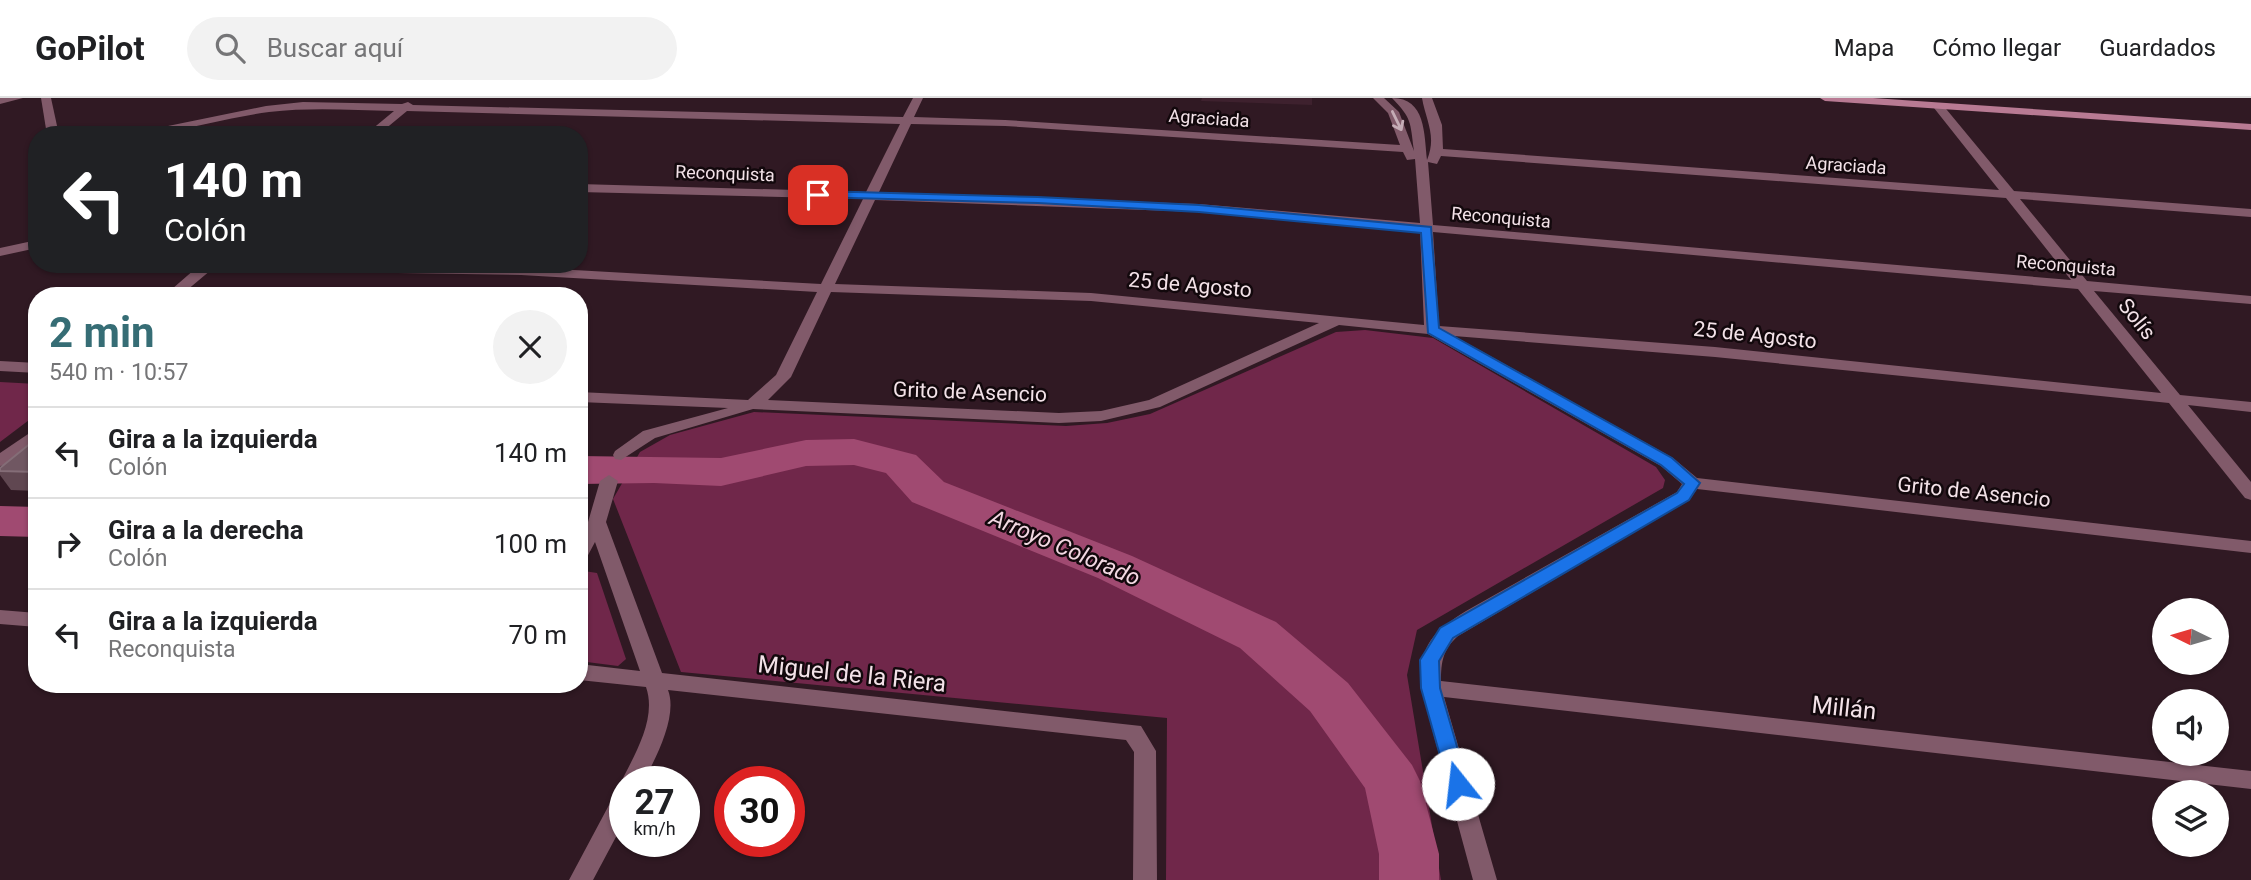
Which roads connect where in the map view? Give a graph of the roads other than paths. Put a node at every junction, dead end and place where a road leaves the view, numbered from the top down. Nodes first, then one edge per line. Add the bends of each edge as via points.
1 (18, 98) edge
2 (46, 98) edge
3 (416, 98) edge
4 (918, 98) edge
5 (1378, 98) edge
6 (1397, 98) edge
7 (1427, 98) edge
8 (1825, 98) edge
9 (0, 101) edge
10 (1938, 106) junction
11 (405, 107) junction
12 (907, 121) junction
13 (51, 126) edge
14 (180, 126) edge
15 (382, 126) edge
16 (2251, 127) edge
17 (1407, 149) junction
18 (1438, 152) junction
19 (1424, 178) junction
20 (588, 188) edge
21 (2010, 195) junction
22 (870, 196) junction
23 (2251, 213) edge
24 (1427, 230) junction
25 (28, 246) edge
26 (0, 252) edge
27 (199, 273) edge
28 (557, 273) edge
29 (2083, 285) junction
30 (182, 287) edge
31 (826, 288) junction
32 (2251, 300) edge
33 (1340, 319) junction
34 (1432, 330) junction
35 (0, 366) edge
36 (28, 368) edge
37 (588, 397) edge
38 (2175, 399) junction
39 (749, 406) junction
40 (2251, 407) edge
41 (28, 440) edge
42 (621, 456) dead end
43 (0, 461) edge
44 (609, 481) dead end
45 (1692, 483) junction
46 (2251, 494) edge
47 (597, 522) junction
48 (588, 538) edge
49 (2251, 547) edge
50 (0, 617) edge
51 (28, 619) edge
52 (588, 673) edge
53 (652, 678) junction
54 (1431, 688) junction
55 (641, 766) edge
56 (2251, 780) edge
57 (609, 827) edge
58 (581, 880) edge
59 (1145, 880) edge
60 (1485, 880) edge

1 - 9 street
2 - 13 street
3 - 11 street
4 - 12 street
5 -> 17 street via 1393,112
6 - 19 street via 1416,120
7 - 18 street via 1436,122
8 - 10 street
10 - 16 street
10 - 21 street, Solís
11 - 12 street, Agraciada
11 - 14 street, Agraciada via 303,105
11 - 15 street
12 - 17 street, Agraciada
12 - 22 street
17 - 19 street
18 - 19 street
18 - 21 street, Agraciada
19 - 24 street
20 - 22 street, Reconquista
21 - 23 street, Agraciada
21 - 29 street, Solís
22 - 24 street, Reconquista via 1199,208
22 - 31 street
24 - 29 street, Reconquista
24 - 34 street
25 - 26 street
27 - 30 street
28 - 31 street, 25 de Agosto
29 - 32 street, Reconquista
29 - 38 street, Solís
31 - 33 street, 25 de Agosto via 1091,297
31 - 39 street via 783,377
33 - 34 street, 25 de Agosto
33 - 39 street, Grito de Asencio via 1154,404 1101,416
34 - 38 street, 25 de Agosto via 1715,352
34 - 45 street via 1667,462
35 - 36 street
37 - 39 street, Grito de Asencio
38 - 40 street, 25 de Agosto
38 - 46 street, Solís
39 - 42 street via 649,433
41 - 43 street
44 - 47 street
45 - 49 street, Grito de Asencio
45 - 54 street via 1683,496 1446,633 1430,660
47 - 48 street
47 - 53 street
50 - 51 street
52 - 53 street, Miguel de la Riera
53 - 55 street via 662,702
53 - 59 street, Miguel de la Riera via 1133,732 1144,751
54 - 56 street, Millán
54 - 60 street
57 - 58 street

